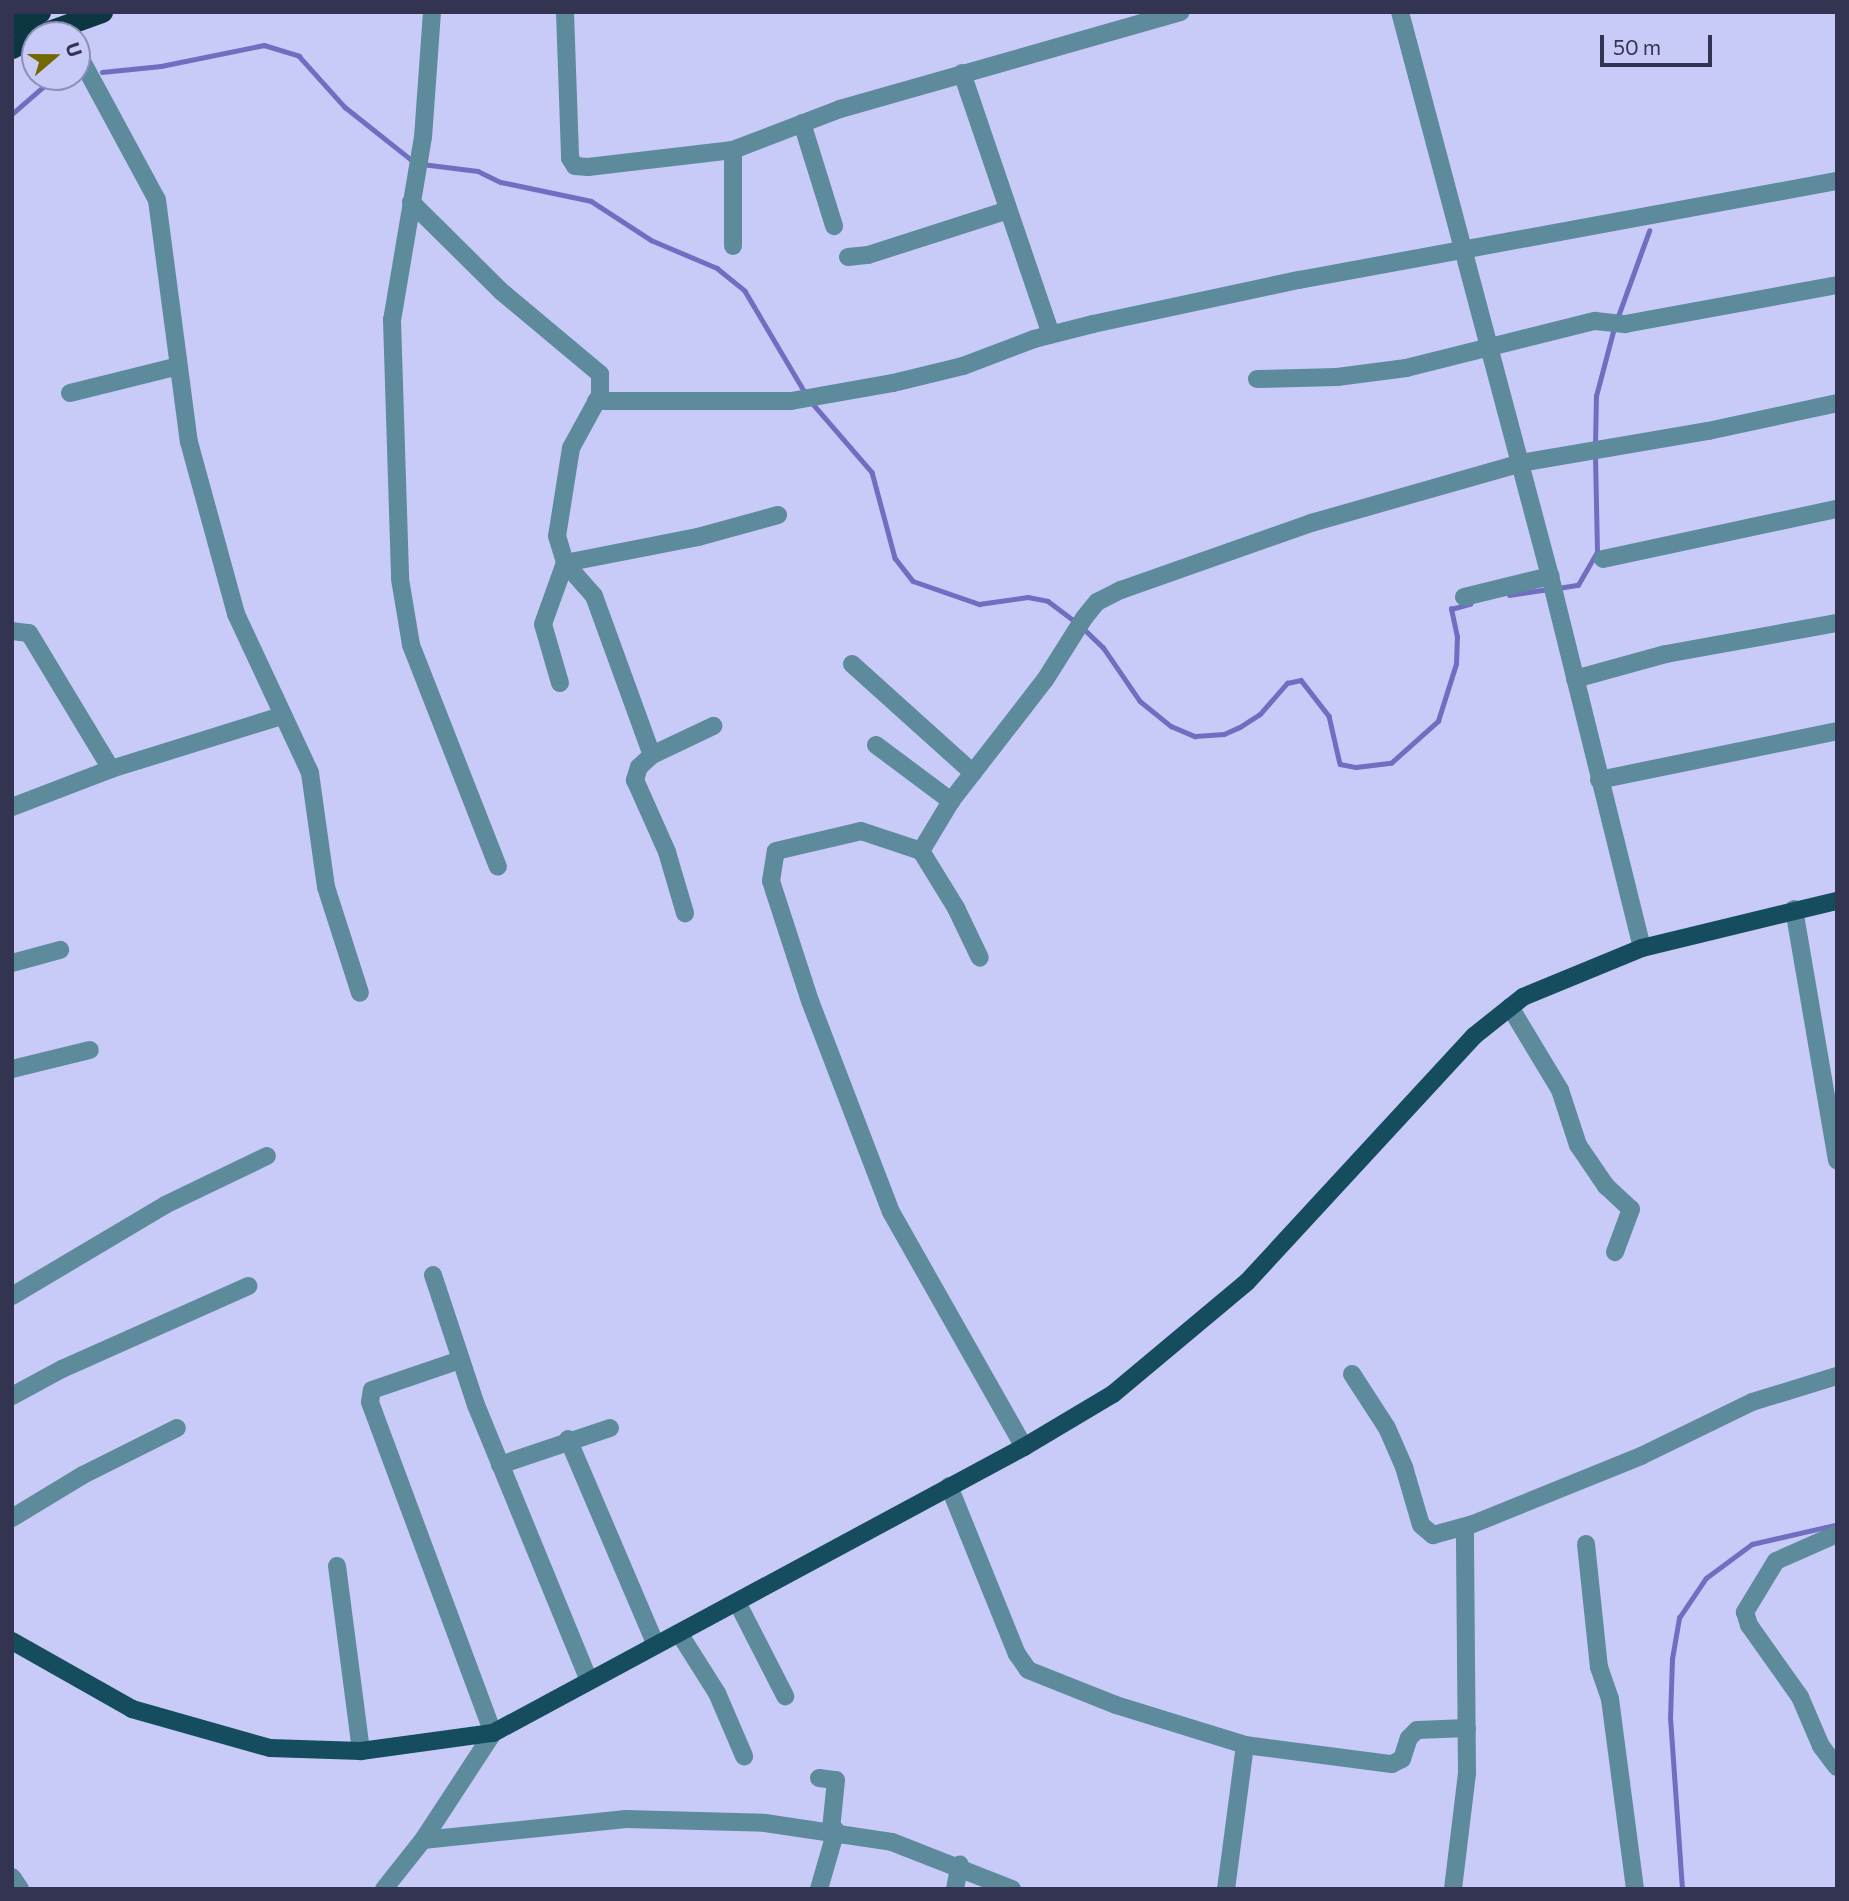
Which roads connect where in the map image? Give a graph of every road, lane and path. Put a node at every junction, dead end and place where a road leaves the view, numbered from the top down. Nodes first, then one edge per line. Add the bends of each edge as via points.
1 (40, 12) edge
2 (102, 12) edge
3 (432, 12) edge
4 (565, 12) edge
5 (1180, 12) edge
6 (1400, 12) edge
7 (83, 21) edge
8 (12, 25) edge
9 (962, 73) junction
10 (91, 78) edge
11 (802, 123) junction
12 (733, 150) junction
13 (1837, 181) edge
14 (411, 202) junction
15 (1008, 210) junction
16 (834, 226) dead end
17 (733, 246) dead end
18 (1462, 252) junction
19 (848, 257) dead end
20 (1837, 285) edge
21 (1051, 334) junction
22 (1487, 345) junction
23 (179, 366) junction
24 (1257, 379) dead end
25 (70, 393) dead end
26 (596, 401) junction
27 (1837, 403) edge
28 (1521, 463) junction
29 (1837, 509) edge
30 (778, 515) dead end
31 (1603, 559) dead end
32 (565, 563) junction
33 (1552, 584) junction
34 (1464, 597) dead end
35 (1837, 623) edge
36 (12, 631) edge
37 (852, 664) dead end
38 (1575, 679) junction
39 (560, 683) dead end
40 (281, 716) junction
41 (713, 726) dead end
42 (1837, 731) edge
43 (876, 745) dead end
44 (652, 755) junction
45 (111, 769) junction
46 (972, 773) junction
47 (1599, 780) junction
48 (951, 801) junction
49 (12, 807) edge
50 (921, 851) junction
51 (498, 867) dead end
52 (1837, 901) edge
53 (1794, 909) junction
54 (685, 912) dead end
55 (1642, 948) junction
56 (60, 950) dead end
57 (980, 958) dead end
58 (12, 963) edge
59 (360, 993) dead end
60 (1510, 1007) junction
61 (90, 1050) dead end
62 (12, 1069) edge
63 (267, 1156) dead end
64 (1837, 1160) edge
65 (1615, 1252) dead end
66 (433, 1275) dead end
67 (248, 1286) dead end
68 (12, 1296) edge
69 (460, 1360) junction
70 (1352, 1374) dead end
71 (1837, 1376) edge
72 (12, 1396) edge
73 (177, 1428) dead end
74 (610, 1428) dead end
75 (568, 1439) junction
76 (1024, 1447) junction
77 (500, 1465) junction
78 (949, 1486) junction
79 (12, 1518) edge
80 (1465, 1527) junction
81 (1837, 1534) edge
82 (1586, 1544) dead end
83 (337, 1566) dead end
84 (737, 1602) junction
85 (679, 1633) junction
86 (12, 1641) edge
87 (656, 1645) junction
88 (589, 1681) junction
89 (785, 1696) dead end
90 (1467, 1728) junction
91 (493, 1733) junction
92 (1245, 1745) junction
93 (361, 1751) junction
94 (744, 1756) dead end
95 (1837, 1767) edge
96 (819, 1778) dead end
97 (834, 1830) junction
98 (424, 1840) junction
99 (960, 1864) junction
100 (12, 1877) edge
101 (20, 1889) edge
102 (384, 1889) edge
103 (819, 1889) edge
104 (955, 1889) edge
105 (1012, 1889) edge
106 (1226, 1889) edge
107 (1453, 1889) edge
108 (1635, 1889) edge

1 - 8 highway
2 - 7 highway
3 - 14 street via 423,137
4 - 12 street via 569,158 575,166
5 - 9 street
6 - 18 street
9 - 11 street
9 - 15 street
10 - 23 street via 157,200
11 - 12 street
11 - 16 street
12 - 17 street
13 - 18 street
14 - 26 street via 502,292 593,365 602,380
14 - 51 street via 392,320 404,618
15 - 19 street via 868,255
15 - 21 street
18 - 21 street via 1299,280
18 - 22 street
20 - 22 street via 1625,324 1595,321
21 - 26 street via 927,376 791,401
22 - 24 street via 1406,368 1337,377
22 - 28 street
23 - 25 street
23 - 40 street via 189,442 223,575
26 - 32 street via 571,448 564,479 557,536
27 - 28 street
28 - 33 street
28 - 46 street via 1286,532 1097,602
29 - 31 street
30 - 32 street via 698,537
32 - 39 street via 543,624
32 - 44 street via 594,596
33 - 34 street
33 - 38 street
35 - 38 street via 1667,654
36 - 45 street via 29,633
37 - 46 street
38 - 47 street
40 - 45 street
40 - 59 street via 310,773 326,887
41 - 44 street
42 - 47 street
43 - 48 street
44 - 54 street via 639,766 635,780 667,852
45 - 49 street
46 - 48 street
47 - 55 street
48 - 50 street
50 - 57 street
50 - 76 street via 861,831 805,841 776,851 771,881 810,1001 891,1213
52 - 53 main road
53 - 55 main road
53 - 64 street
55 - 60 main road via 1570,975
56 - 58 street
60 - 65 street via 1560,1090 1578,1145 1606,1186 1631,1209
60 - 76 main road via 1474,1035 1428,1083 1247,1282 1113,1394
61 - 62 street
63 - 68 street via 164,1205
66 - 69 street
67 - 72 street via 74,1363
69 - 77 street
69 - 91 street via 373,1390 370,1402
70 - 80 street via 1387,1428 1425,1532 1433,1535
71 - 80 street via 1729,1411 1642,1456
73 - 79 street via 83,1475
74 - 75 street
75 - 77 street
75 - 87 street
76 - 78 main road
77 - 88 street
78 - 84 main road
78 - 92 street via 1017,1654 1028,1670 1116,1706
80 - 90 street
81 - 95 street via 1776,1561 1745,1612
82 - 108 street via 1599,1667 1610,1699
83 - 93 street
84 - 85 main road
84 - 89 street
85 - 87 main road
85 - 94 street via 717,1693
86 - 93 main road via 132,1709 270,1748
87 - 88 main road
88 - 91 main road
90 - 92 street via 1417,1730 1402,1759 1392,1764
90 - 107 street via 1466,1797
91 - 93 main road
91 - 98 street
92 - 106 street
96 - 97 street via 836,1780
97 - 98 street via 626,1819
97 - 99 street via 892,1842
97 - 103 street
98 - 102 street
99 - 104 street
99 - 105 street
100 - 101 street

